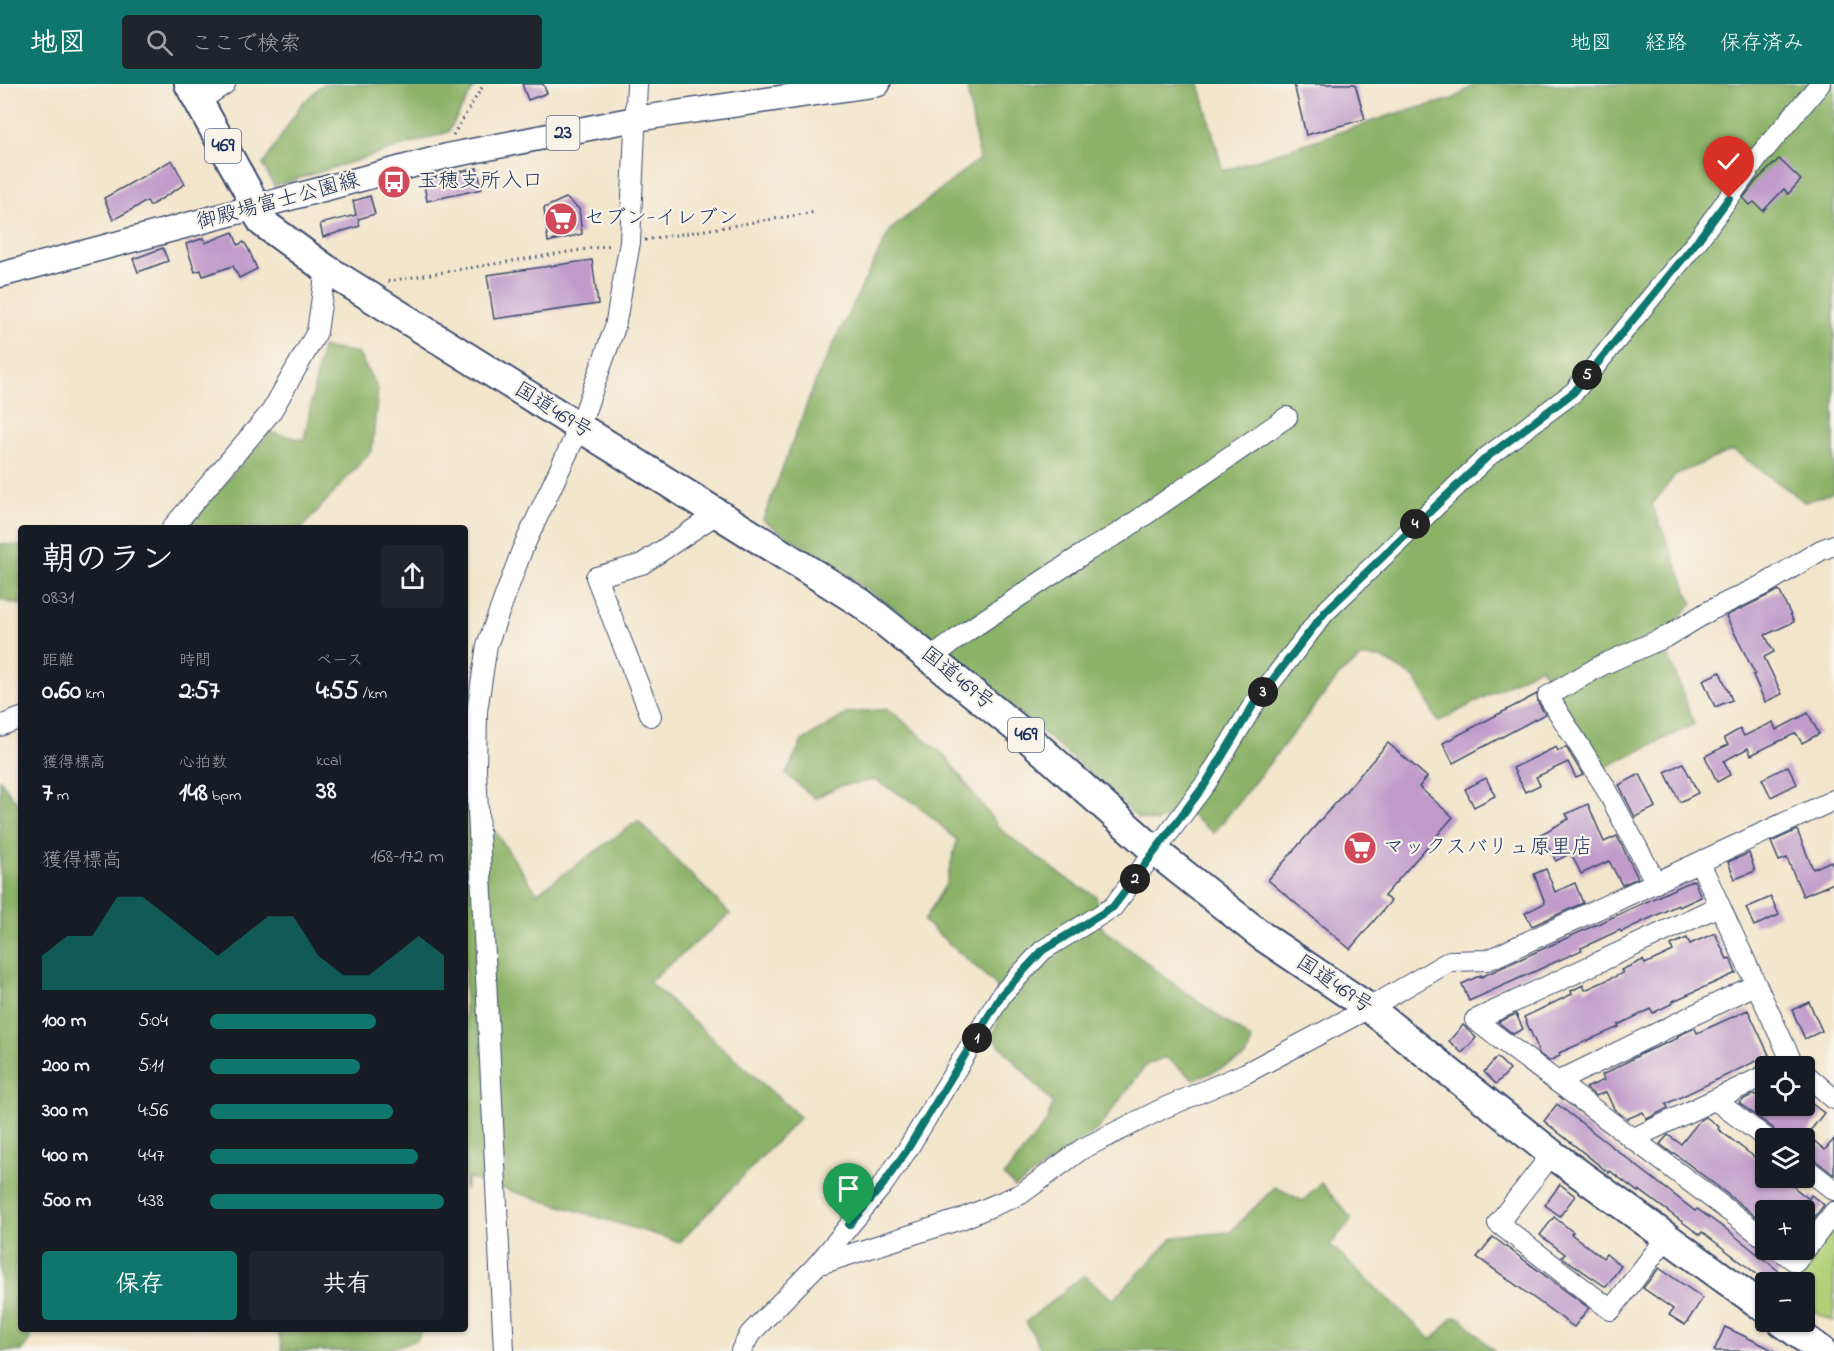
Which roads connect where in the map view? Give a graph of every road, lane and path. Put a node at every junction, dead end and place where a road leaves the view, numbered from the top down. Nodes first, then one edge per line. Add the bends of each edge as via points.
1 (225, 84) edge
2 (484, 84) edge
3 (637, 84) edge
4 (878, 84) edge
5 (1820, 84) edge
6 (1830, 84) edge
7 (1834, 87) edge
8 (194, 93) edge
9 (635, 119) junction
10 (447, 156) junction
11 (254, 209) junction
12 (816, 212) dead end
13 (630, 242) junction
14 (326, 269) junction
15 (0, 275) edge
16 (361, 291) junction
17 (1287, 417) dead end
18 (579, 428) junction
19 (718, 513) junction
20 (175, 525) edge
21 (1834, 545) edge
22 (931, 658) junction
23 (651, 716) dead end
24 (18, 719) edge
25 (0, 726) edge
26 (1834, 800) edge
27 (1156, 852) junction
28 (1700, 863) junction
29 (1656, 883) junction
30 (1719, 906) junction
31 (1755, 985) junction
32 (1369, 1008) junction
33 (1789, 1056) edge
34 (1755, 1080) edge
35 (1557, 1082) junction
36 (1815, 1083) edge
37 (1834, 1098) edge
38 (1715, 1100) junction
39 (1755, 1130) edge
40 (1632, 1138) junction
41 (1552, 1154) junction
42 (1815, 1175) edge
43 (1834, 1190) edge
44 (1834, 1212) edge
45 (1755, 1231) edge
46 (1667, 1237) junction
47 (1815, 1237) edge
48 (817, 1264) junction
49 (1755, 1301) edge
50 (1796, 1332) edge
51 (1834, 1341) edge
52 (504, 1351) edge
53 (741, 1351) edge
54 (1824, 1351) edge

1 - 8 street
2 - 10 path via 450,139
3 - 9 street
4 - 9 main road, 御殿場富士公園線 / 23
5 - 27 street via 1574,392 1487,457 1325,612 1254,704 1206,783
6 - 7 street
8 - 11 highway, 国道469号 / 469
9 - 10 main road, 御殿場富士公園線 / 23
9 - 13 street
10 - 11 main road, 御殿場富士公園線 / 23
11 - 14 highway, 国道469号 / 469 via 263,223
11 - 15 main road, 御殿場富士公園線 / 23
12 - 13 path
13 - 16 path via 378,283
13 - 18 street via 615,327
14 - 16 highway, 国道469号 / 469
14 - 20 street via 317,332 271,412
16 - 18 highway, 国道469号 / 469
17 - 22 street
18 - 19 highway, 国道469号 / 469
18 - 52 street via 522,550 487,645 477,711 476,770
19 - 22 highway, 国道469号 / 469 via 861,603
19 - 23 street via 642,564 596,577
21 - 29 street via 1548,696 1604,785
22 - 27 highway, 国道469号 / 469 via 1019,729
24 - 25 street
26 - 28 street
27 - 32 highway, 国道469号 / 469 via 1262,936
27 - 48 street via 1113,907 1043,950 1002,994 907,1150
28 - 29 street
28 - 30 street
29 - 32 street via 1488,960 1450,961
30 - 31 street
30 - 35 street via 1475,1020
31 - 33 street
31 - 35 street
32 - 41 highway, 国道469号 / 469
32 - 48 street via 1246,1073 1082,1149 1021,1194 961,1219
34 - 38 street
35 - 40 street
36 - 37 street
38 - 39 street
38 - 40 street
40 - 45 street
41 - 46 highway, 国道469号 / 469
41 - 46 street via 1498,1223 1611,1310
42 - 43 street
44 - 47 street
46 - 49 highway, 国道469号 / 469
48 - 53 street via 750,1334
50 - 54 highway
51 - 54 street

